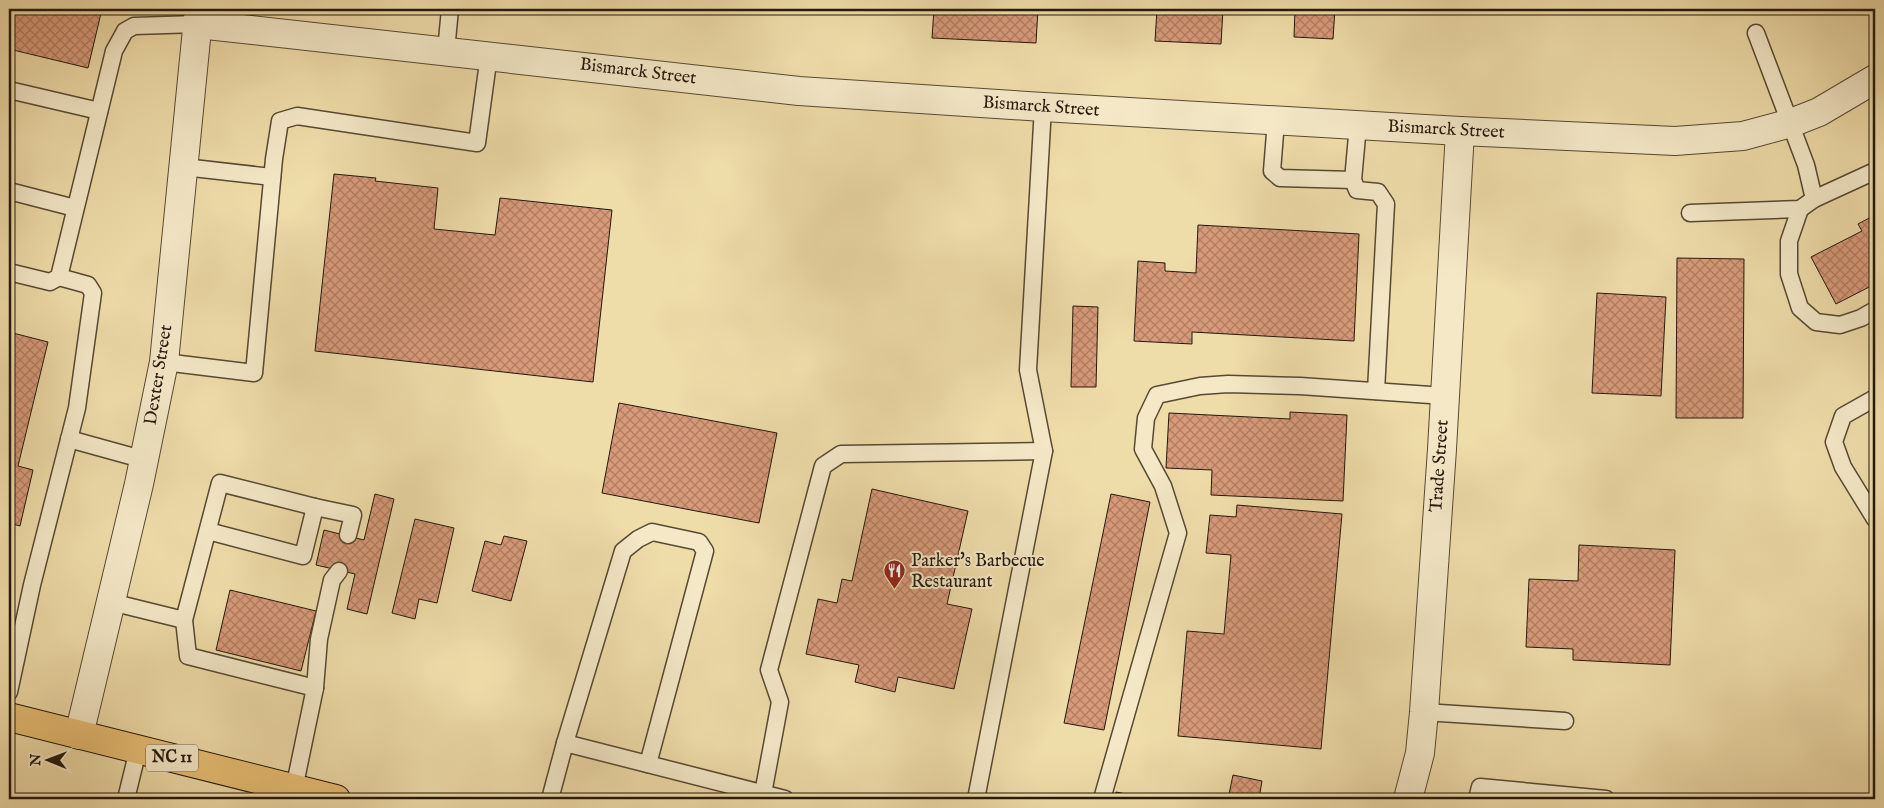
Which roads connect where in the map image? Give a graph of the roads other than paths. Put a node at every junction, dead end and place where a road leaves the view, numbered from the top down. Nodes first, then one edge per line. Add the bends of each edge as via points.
1 (450, 9) edge
2 (198, 17) edge
3 (1756, 33) dead end
4 (446, 51) junction
5 (489, 55) junction
6 (1875, 78) edge
7 (9, 90) edge
8 (1043, 107) junction
9 (99, 111) junction
10 (1276, 120) junction
11 (1791, 123) junction
12 (1358, 125) junction
13 (1460, 131) junction
14 (184, 167) junction
15 (1875, 171) edge
16 (272, 177) junction
17 (1353, 180) junction
18 (9, 191) edge
19 (1814, 199) junction
20 (75, 208) junction
21 (1800, 209) junction
22 (1690, 213) dead end
23 (9, 272) edge
24 (59, 277) junction
25 (1875, 310) edge
26 (164, 362) junction
27 (1376, 391) junction
28 (1445, 396) junction
29 (1875, 398) edge
30 (69, 438) junction
31 (1044, 451) junction
32 (144, 460) junction
33 (316, 507) junction
34 (1875, 519) edge
35 (208, 531) junction
36 (348, 535) dead end
37 (339, 571) dead end
38 (111, 602) junction
39 (184, 620) junction
40 (315, 688) junction
41 (9, 692) edge
42 (1424, 712) junction
43 (9, 717) edge
44 (1565, 721) dead end
45 (79, 735) junction
46 (565, 743) junction
47 (138, 750) junction
48 (648, 764) junction
49 (294, 789) junction
50 (762, 796) edge
51 (126, 799) edge
52 (336, 799) edge
53 (550, 799) edge
54 (785, 799) edge
55 (976, 799) edge
56 (1102, 799) edge
57 (1408, 799) edge
58 (1477, 799) edge
59 (1606, 799) edge

1 - 4 lane
2 - 4 street, Bismarck Street
2 - 9 lane via 134,26 125,31 114,51
2 - 14 street, Dexter Street
3 - 11 lane
4 - 5 street, Bismarck Street
5 - 8 street, Bismarck Street via 799,91
5 - 16 lane via 477,143 297,116 280,121
6 - 11 street, Bismarck Street via 1819,112
7 - 9 lane
8 - 10 street, Bismarck Street
8 - 31 lane via 1028,370
9 - 20 lane
10 - 12 street, Bismarck Street
10 - 17 lane via 1272,171 1280,178
11 - 13 street, Bismarck Street via 1742,136 1675,141
11 - 19 lane
12 - 13 street, Bismarck Street
12 - 17 lane
13 - 28 street, Trade Street
14 - 16 lane
14 - 26 street, Dexter Street
15 - 19 lane
16 - 26 lane via 254,373
17 - 27 lane via 1357,190 1378,192 1386,204
18 - 20 lane
19 - 21 lane
20 - 24 lane
21 - 22 lane
21 - 25 lane via 1789,241 1789,274 1800,308 1816,322 1840,325
23 - 24 lane via 50,282
24 - 30 lane via 88,285 93,293 77,408
26 - 32 street, Dexter Street
27 - 28 lane
27 - 56 lane via 1228,384 1157,395 1146,418 1143,449 1163,486 1178,533
28 - 42 street, Trade Street
29 - 34 lane via 1844,416 1834,442 1843,467
30 - 32 lane
30 - 41 lane
31 - 50 lane via 841,454 823,466 769,670 780,702
31 - 55 lane
32 - 38 street, Dexter Street
33 - 35 lane via 220,483
33 - 35 lane via 304,556
33 - 36 lane via 353,515
35 - 39 lane
37 - 40 lane via 332,580 319,639
38 - 39 lane
38 - 45 street, Dexter Street
39 - 40 lane via 188,656
40 - 49 lane
42 - 44 lane
42 - 57 street, Trade Street via 1420,753
43 - 45 main road, NC 11
45 - 47 main road, NC 11
46 - 48 lane
46 - 48 lane via 622,551 652,532 699,542 705,551
46 - 53 lane
47 - 49 main road, NC 11
47 - 51 lane
48 - 50 lane
49 - 52 main road, NC 11
50 - 54 lane
58 - 59 lane via 1480,787

